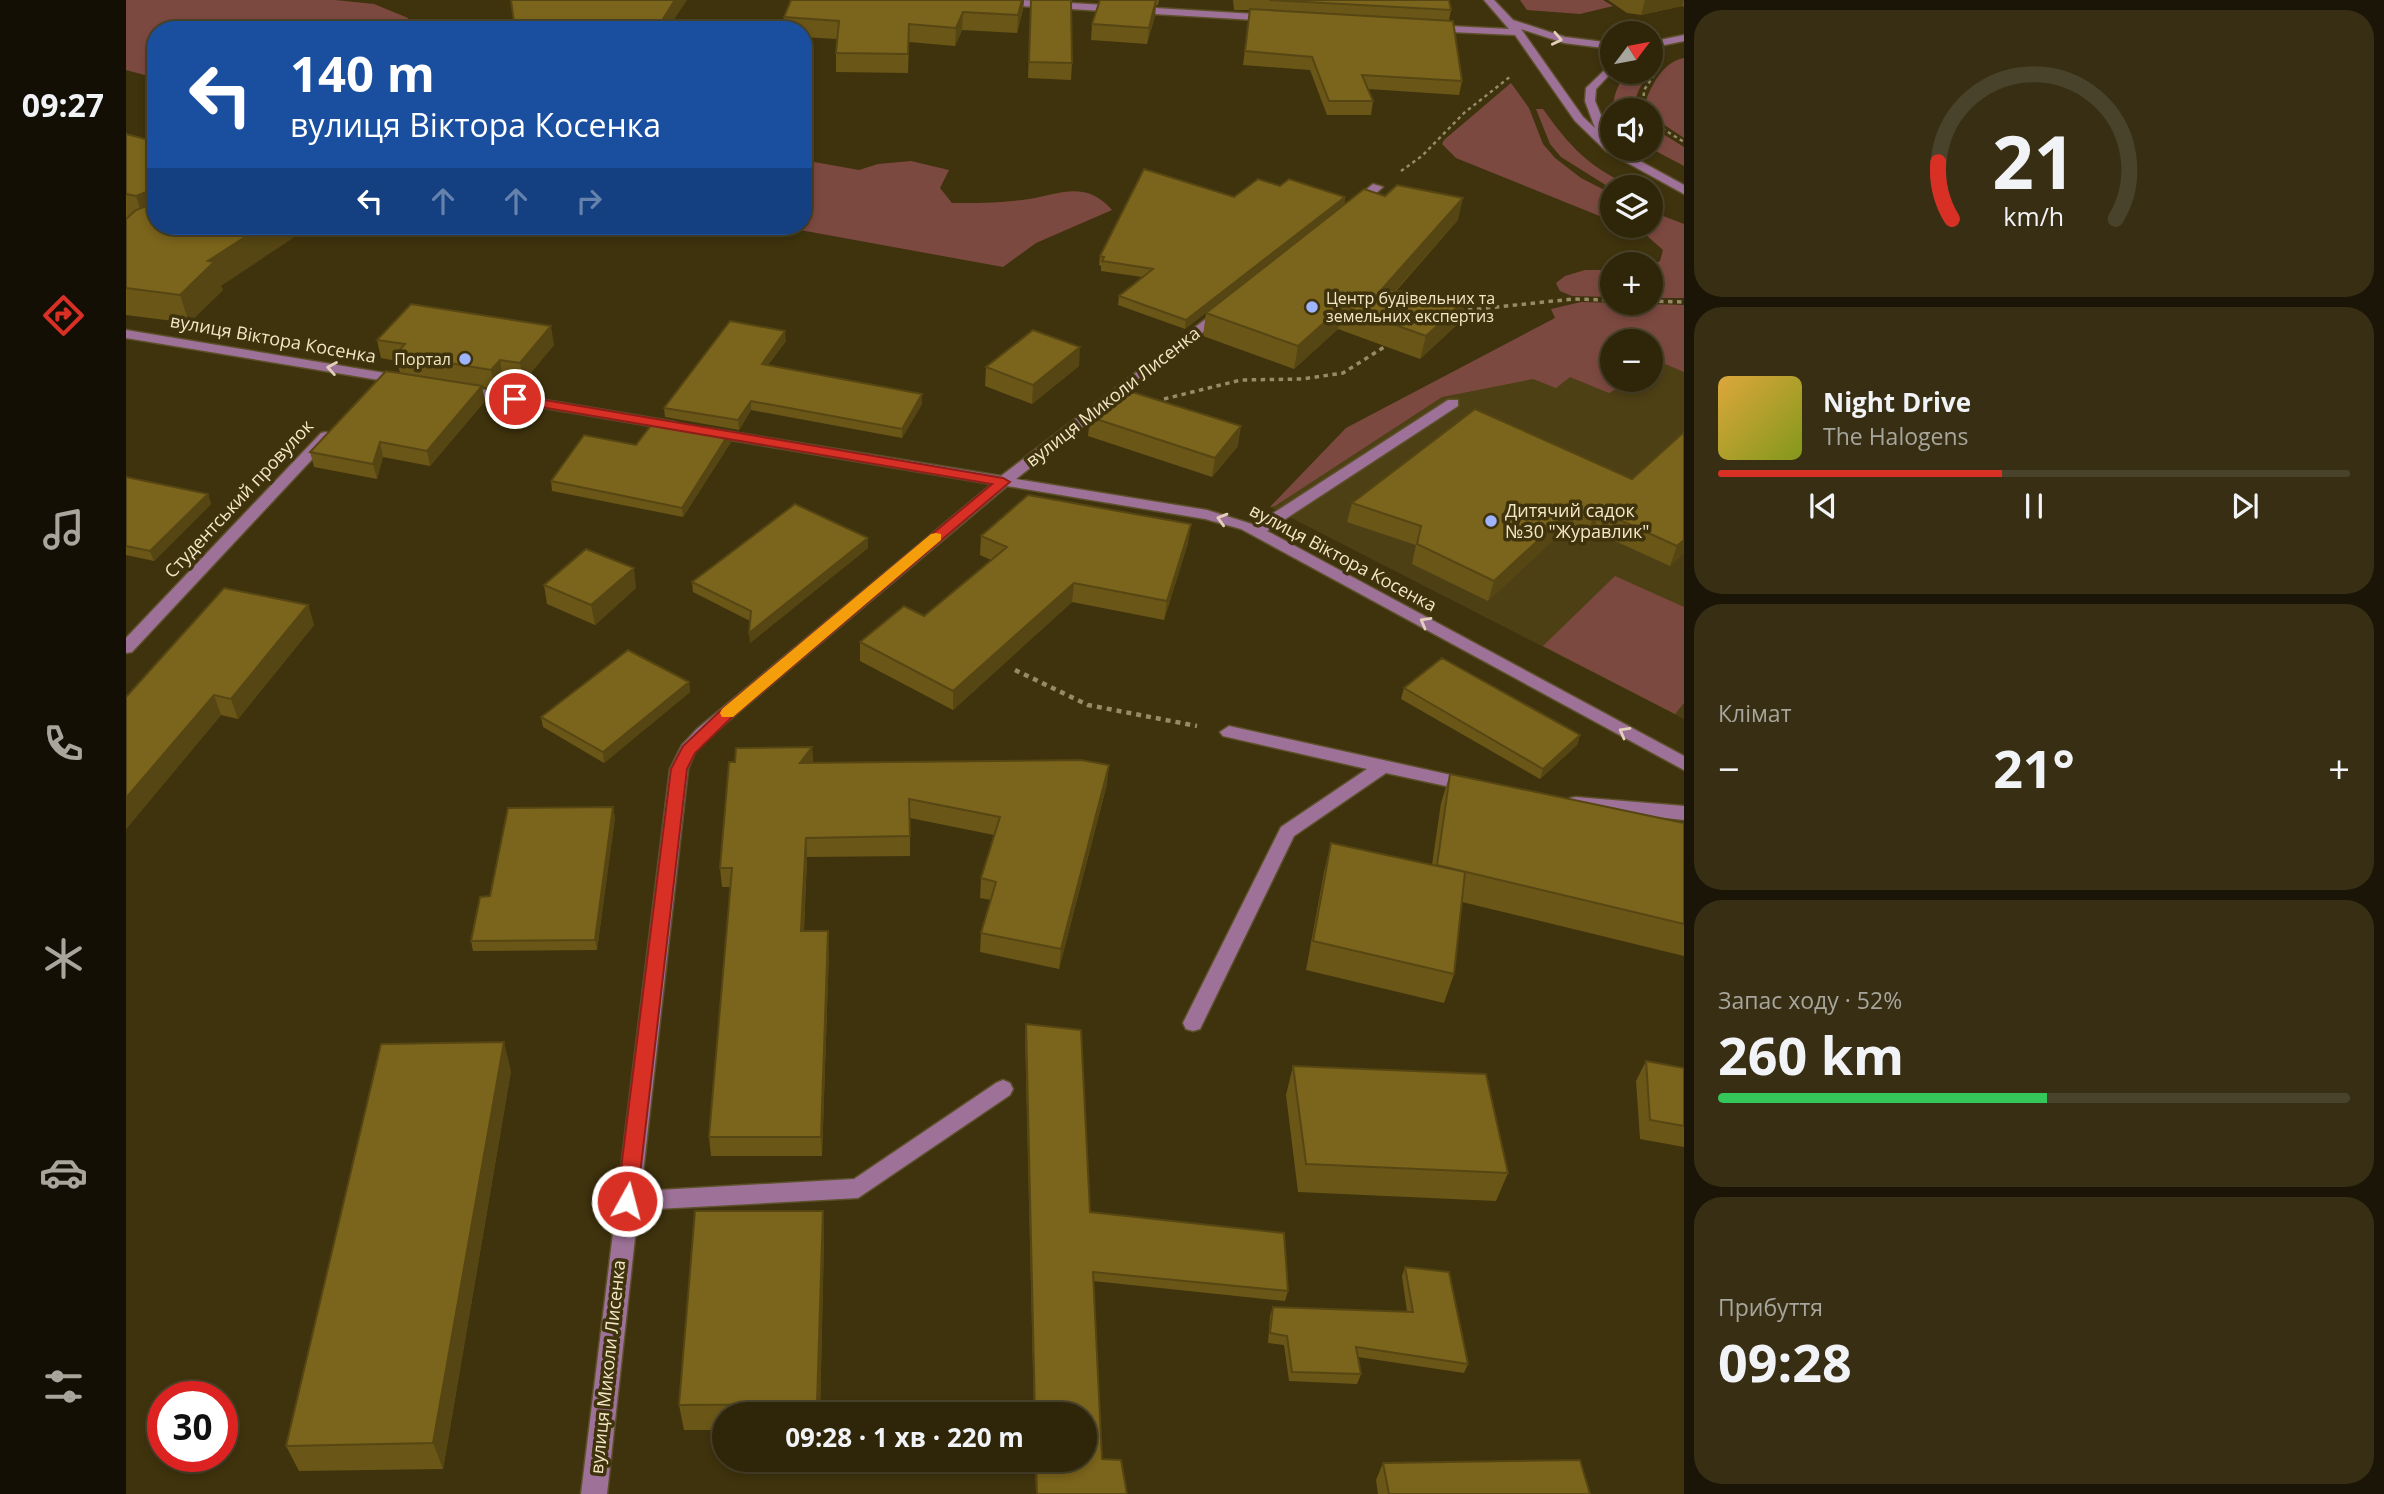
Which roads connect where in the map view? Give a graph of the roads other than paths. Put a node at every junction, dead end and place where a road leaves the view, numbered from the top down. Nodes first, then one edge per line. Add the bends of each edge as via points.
1 (971, 0) edge
2 (1217, 0) edge
3 (1489, 0) edge
4 (1094, 4) edge
5 (1217, 15) junction
6 (1284, 19) edge
7 (1506, 20) junction
8 (1419, 27) edge
9 (1518, 32) junction
10 (1683, 38) edge
11 (1663, 42) edge
12 (1600, 44) edge
13 (1600, 79) edge
14 (1600, 125) edge
15 (1600, 139) edge
16 (1632, 161) edge
17 (1377, 187) road end
18 (1684, 190) edge
19 (1340, 218) edge
20 (1237, 299) edge
21 (126, 334) edge
22 (420, 383) edge
23 (447, 388) edge
24 (1453, 403) dead end
25 (334, 427) edge
26 (1003, 482) junction
27 (1256, 531) junction
28 (126, 648) edge
29 (1229, 732) road end
30 (1684, 764) edge
31 (1383, 766) junction
32 (1490, 790) edge
33 (1556, 801) edge
34 (1684, 813) edge
35 (1194, 1023) dead end
36 (1003, 1089) dead end
37 (627, 1201) junction
38 (594, 1494) edge

1 - 4 street
2 - 5 street
3 - 7 street
4 - 5 street
5 - 6 street
7 - 9 street
7 -> 12 street via 1541,35
8 - 9 street
9 - 15 street via 1579,118
10 - 11 street
13 - 14 street via 1591,88 1590,101
16 - 18 street
17 - 19 street
20 - 26 street, вулиця Миколи Лисенка
22 -> 21 street, вулиця Віктора Косенка via 375,381
23 - 26 street, вулиця Віктора Косенка
24 - 27 street
25 - 28 street, Студентський провулок
27 -> 26 street, вулиця Віктора Косенка via 1207,515
26 - 37 street, вулиця Миколи Лисенка via 688,750 679,769
30 -> 27 street, вулиця Віктора Косенка
29 - 31 street
31 - 32 street
31 - 35 street via 1287,832
33 - 34 street
36 - 37 street via 858,1188
37 - 38 street, вулиця Миколи Лисенка

